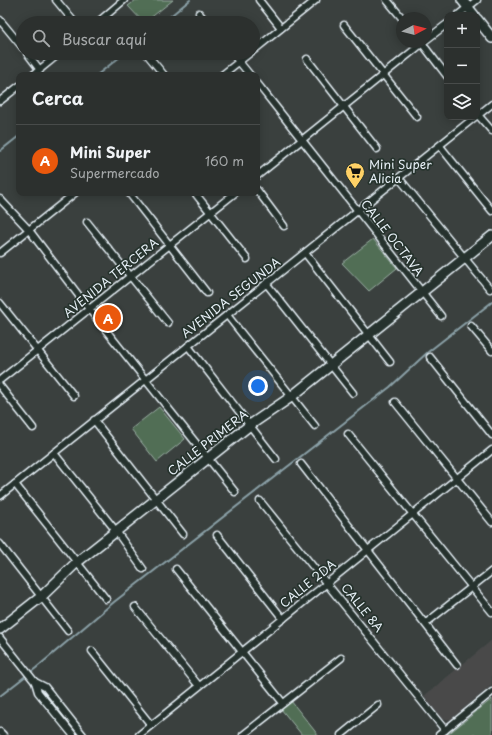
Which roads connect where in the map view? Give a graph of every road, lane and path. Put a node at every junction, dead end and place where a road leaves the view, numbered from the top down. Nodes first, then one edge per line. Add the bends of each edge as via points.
1 (56, 0) edge
2 (124, 0) edge
3 (259, 0) edge
4 (316, 0) edge
5 (387, 0) edge
6 (477, 0) edge
7 (465, 4) edge
8 (397, 12) edge
9 (472, 12) edge
10 (199, 13) dead end
11 (69, 16) edge
12 (105, 16) edge
13 (201, 16) edge
14 (0, 20) edge
15 (480, 23) edge
16 (344, 25) dead end
17 (444, 26) edge
18 (281, 28) junction
19 (432, 35) edge
20 (492, 38) edge
21 (16, 39) edge
22 (260, 45) edge
23 (416, 48) edge
24 (427, 48) edge
25 (307, 59) dead end
26 (32, 60) edge
27 (52, 60) edge
28 (152, 60) edge
29 (240, 62) joint
30 (40, 70) junction
31 (37, 72) edge
32 (162, 72) edge
33 (226, 72) edge
34 (248, 72) edge
35 (444, 72) edge
36 (384, 74) junction
37 (260, 87) edge
38 (16, 88) edge
39 (0, 101) edge
40 (492, 104) edge
41 (344, 106) junction
42 (480, 114) edge
43 (417, 117) dead end
44 (480, 119) edge
45 (472, 120) edge
46 (492, 131) edge
47 (303, 139) junction
48 (440, 146) junction
49 (376, 149) dead end
50 (260, 174) edge
51 (400, 178) junction
52 (260, 194) edge
53 (70, 196) edge
54 (131, 196) edge
55 (198, 196) edge
56 (231, 196) edge
57 (0, 199) edge
58 (357, 211) junction
59 (492, 211) edge
60 (211, 212) junction
61 (87, 222) dead end
62 (284, 226) dead end
63 (29, 230) junction
64 (492, 236) edge
65 (171, 244) junction
66 (0, 253) edge
67 (305, 253) junction
68 (465, 258) junction
69 (247, 259) dead end
70 (131, 276) junction
71 (266, 284) junction
72 (490, 289) dead end
73 (422, 292) junction
74 (207, 293) dead end
75 (0, 303) edge
76 (89, 309) junction
77 (227, 315) junction
78 (441, 316) dead end
79 (168, 322) dead end
80 (471, 326) dead end
81 (370, 334) junction
82 (188, 346) junction
83 (38, 350) junction
84 (492, 351) edge
85 (430, 357) dead end
86 (390, 362) dead end
87 (330, 366) junction
88 (146, 379) junction
89 (0, 380) edge
90 (0, 386) edge
91 (353, 394) dead end
92 (74, 396) dead end
93 (291, 396) junction
94 (395, 402) dead end
95 (94, 420) junction
96 (250, 424) junction
97 (315, 426) dead end
98 (33, 428) dead end
99 (348, 434) dead end
100 (492, 435) edge
101 (492, 450) edge
102 (54, 453) junction
103 (209, 458) junction
104 (276, 459) dead end
105 (302, 464) dead end
106 (457, 478) junction
107 (15, 484) junction
108 (235, 492) dead end
109 (0, 496) edge
110 (155, 500) junction
111 (260, 501) dead end
112 (413, 514) junction
113 (492, 522) edge
114 (116, 531) junction
115 (183, 534) dead end
116 (217, 534) dead end
117 (0, 544) edge
118 (368, 550) junction
119 (76, 562) junction
120 (143, 569) dead end
121 (176, 569) dead end
122 (492, 571) edge
123 (328, 583) junction
124 (471, 588) junction
125 (42, 596) junction
126 (106, 599) dead end
127 (135, 607) dead end
128 (492, 612) edge
129 (283, 619) junction
130 (426, 623) junction
131 (0, 629) edge
132 (68, 631) dead end
133 (1, 641) edge
134 (241, 651) junction
135 (92, 652) dead end
136 (341, 658) dead end
137 (457, 664) dead end
138 (34, 680) junction
139 (199, 686) junction
140 (492, 692) edge
141 (283, 703) junction
142 (378, 705) dead end
143 (69, 718) junction
144 (63, 723) junction
145 (151, 725) junction
146 (445, 730) junction
147 (0, 732) edge
148 (3, 735) edge
149 (73, 735) edge
150 (83, 735) edge
151 (138, 735) edge
152 (242, 735) edge
153 (341, 735) edge
154 (439, 735) edge

1 - 11 street
2 - 12 street
3 - 18 street
4 - 18 street
5 - 8 street
6 - 7 street
7 - 9 street
10 - 13 street
14 - 21 street
15 - 20 street
16 - 36 street
17 - 19 street
18 - 22 street
23 - 36 street
24 - 35 street
25 - 41 street
26 - 30 street
27 - 30 street
28 - 32 street
29 - 33 street
29 - 34 street
30 - 31 street
36 - 41 street
36 - 43 street
37 - 47 street, CALLE OCTAVA
38 - 39 street
40 - 42 street, AVENIDA SEGUNDA
41 - 47 street
41 - 49 street
44 - 46 street
45 - 48 street, AVENIDA SEGUNDA
47 - 50 street
47 - 58 street, CALLE OCTAVA
48 - 51 street, AVENIDA SEGUNDA
48 - 59 street
51 - 58 street, AVENIDA SEGUNDA
51 - 68 street
52 - 62 street
53 - 63 street
54 - 65 street
55 - 60 street
56 - 60 street, AVENIDA TERCERA
57 - 63 street
58 - 67 street, AVENIDA SEGUNDA
58 - 73 street, CALLE OCTAVA
60 - 65 street, AVENIDA TERCERA
60 - 69 street
61 - 70 street
63 - 66 street
63 - 76 street
64 - 68 street, CALLE PRIMERA
65 - 70 street, AVENIDA TERCERA
65 - 74 street
67 - 71 street, AVENIDA SEGUNDA
67 - 81 street
68 - 72 street
68 - 73 street, CALLE PRIMERA
70 - 76 street, AVENIDA TERCERA
70 - 79 street
71 - 77 street, AVENIDA SEGUNDA
71 - 87 street
73 - 78 street, CALLE OCTAVA
73 - 81 street, CALLE PRIMERA
75 - 83 street
76 - 83 street, AVENIDA TERCERA
76 - 88 street
77 - 82 street, AVENIDA SEGUNDA
77 - 93 street
80 - 84 street
81 - 86 street
81 - 87 street, CALLE PRIMERA
82 - 88 street, AVENIDA SEGUNDA
82 - 96 street
83 - 89 street, AVENIDA TERCERA
83 - 92 street
85 - 100 street
87 - 91 street
87 - 93 street, CALLE PRIMERA
88 - 95 street, AVENIDA SEGUNDA
88 - 103 street
90 - 98 street
93 - 96 street, CALLE PRIMERA
93 - 97 street
94 - 106 street
95 - 102 street, AVENIDA SEGUNDA
95 - 110 street
96 - 103 street, CALLE PRIMERA
96 - 104 street
99 - 112 street
101 - 106 street, CALLE 2DA
102 - 107 street, AVENIDA SEGUNDA
102 - 114 street
103 - 108 street
103 - 110 street, CALLE PRIMERA
105 - 118 street
106 - 112 street, CALLE 2DA
106 - 113 street
107 - 109 street, AVENIDA SEGUNDA
107 - 119 street
110 - 114 street, CALLE PRIMERA
110 - 115 street
111 - 123 street, CALLE 8A
112 - 118 street, CALLE 2DA
112 - 124 street
114 - 119 street, CALLE PRIMERA
114 - 120 street
116 - 129 street
117 - 125 street
118 - 123 street, CALLE 2DA
118 - 130 street
119 - 125 street, CALLE PRIMERA
119 - 126 street
121 - 134 street
122 - 124 street
123 - 129 street, CALLE 2DA
123 - 146 street, CALLE 8A
124 - 128 street
124 - 130 street
125 - 131 street, CALLE PRIMERA
125 - 132 street
127 - 139 street
129 - 134 street, CALLE 2DA
130 - 137 street
133 - 138 street
134 - 139 street, CALLE 2DA
134 - 141 street
135 - 145 street
136 - 141 street
138 - 143 street via 45,687
138 - 144 street via 38,692
139 - 145 street, CALLE 2DA
140 - 146 street
141 - 152 street
142 - 153 street
143 - 144 street
143 - 150 street
144 - 149 street
145 - 151 street, CALLE 2DA
146 - 154 street
147 - 148 street

